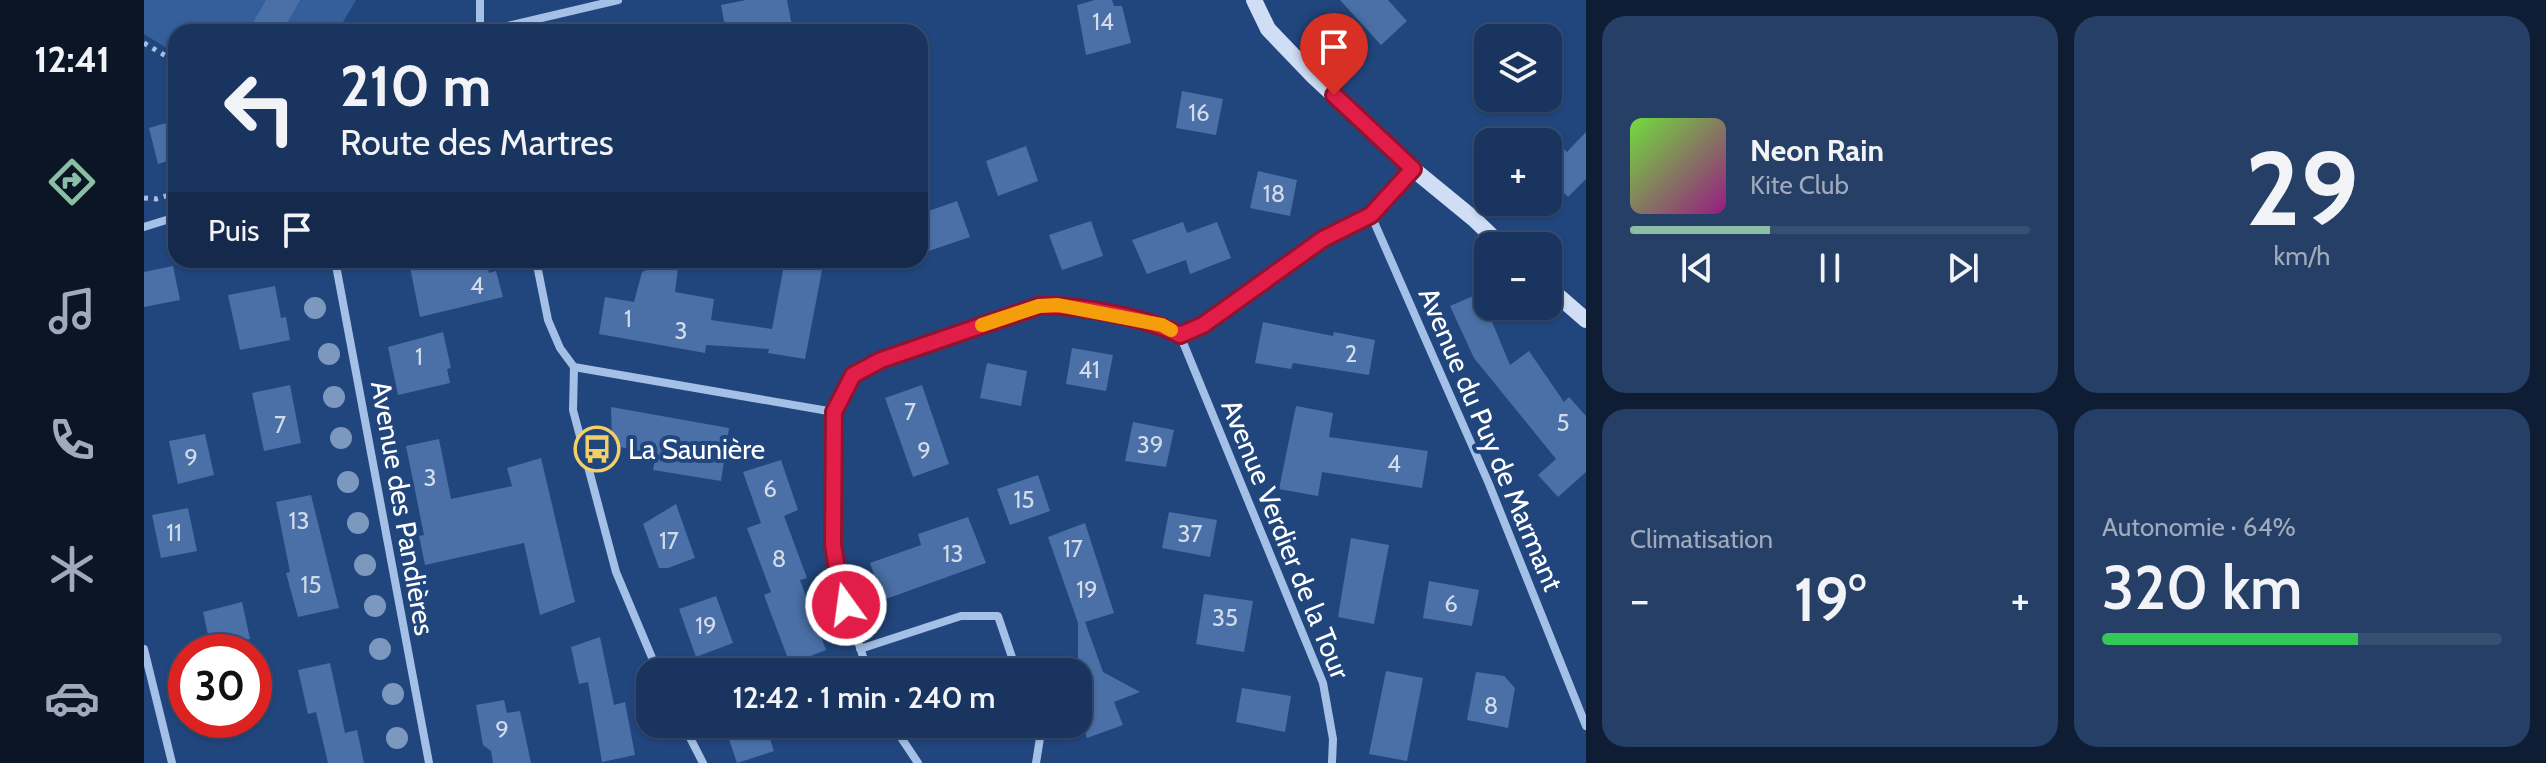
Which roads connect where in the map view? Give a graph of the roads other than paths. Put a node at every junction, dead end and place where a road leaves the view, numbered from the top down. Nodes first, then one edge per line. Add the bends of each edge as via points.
1 (480, 0) edge
2 (618, 0) edge
3 (1254, 0) edge
4 (481, 24) edge
5 (515, 24) edge
6 (1413, 169) junction
7 (1371, 215) junction
8 (168, 220) edge
9 (144, 227) edge
10 (1487, 232) edge
11 (336, 268) edge
12 (538, 268) edge
13 (1562, 299) edge
14 (1586, 320) edge
15 (1180, 335) junction
16 (574, 367) junction
17 (834, 412) junction
18 (144, 649) edge
19 (860, 649) junction
20 (652, 658) edge
21 (863, 658) edge
22 (1012, 658) edge
23 (1586, 726) edge
24 (690, 738) edge
25 (901, 738) edge
26 (1040, 738) edge
27 (172, 763) edge
28 (429, 763) edge
29 (703, 763) edge
30 (918, 763) edge
31 (1036, 763) edge
32 (1332, 763) edge

1 - 4 street
2 - 5 street
3 - 6 main road via 1268,29
6 - 7 street
6 - 10 main road
7 - 15 street via 1323,239 1203,325
7 - 23 street, Avenue du Puy de Marmant via 1489,484
8 - 9 street
11 - 28 street, Avenue des Pandières
12 - 16 street via 548,320
13 - 14 main road
15 - 17 street via 1162,325 1039,306 881,360 853,375
15 - 32 street, Avenue Verdier de la Tour via 1323,683
16 - 17 street
16 - 20 street via 573,410 616,572
17 - 19 street via 833,544
18 - 27 street
19 - 21 street
19 - 22 street via 961,616 998,616
24 - 29 street
25 - 30 street
26 - 31 street

